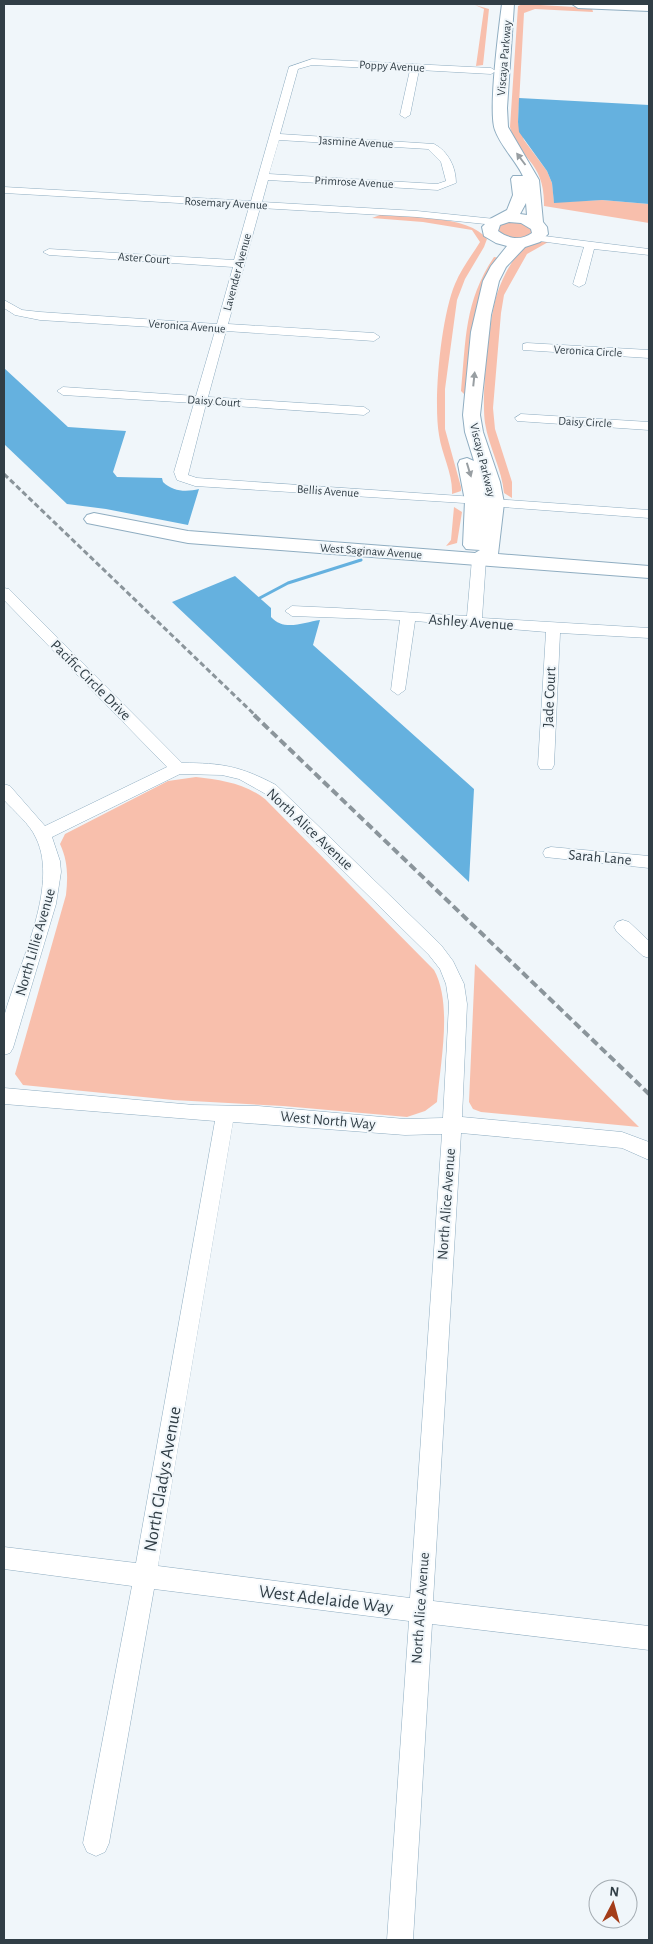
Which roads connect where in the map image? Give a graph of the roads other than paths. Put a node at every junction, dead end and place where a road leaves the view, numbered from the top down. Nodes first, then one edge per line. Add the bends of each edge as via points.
1 (500, 4) edge
2 (508, 4) edge
3 (578, 4) edge
4 (649, 7) edge
5 (294, 67) joint
6 (414, 67) junction
7 (491, 71) junction
8 (500, 108) junction
9 (406, 115) dead end
10 (275, 137) junction
11 (264, 177) junction
12 (445, 186) joint
13 (4, 190) edge
14 (256, 204) junction
15 (498, 228) junction
16 (533, 233) junction
17 (590, 244) junction
18 (48, 252) dead end
19 (649, 252) edge
20 (239, 264) junction
21 (579, 284) dead end
22 (468, 299) dead end
23 (4, 303) edge
24 (465, 316) dead end
25 (222, 328) junction
26 (374, 337) dead end
27 (527, 347) dead end
28 (649, 354) edge
29 (63, 391) dead end
30 (202, 400) junction
31 (455, 400) junction
32 (364, 411) dead end
33 (521, 418) dead end
34 (649, 426) edge
35 (476, 437) junction
36 (182, 477) joint
37 (475, 501) junction
38 (494, 503) junction
39 (649, 514) edge
40 (94, 519) dead end
41 (479, 559) junction
42 (649, 572) edge
43 (4, 592) edge
44 (292, 611) dead end
45 (408, 618) junction
46 (474, 623) junction
47 (553, 628) junction
48 (649, 633) edge
49 (398, 690) dead end
50 (546, 764) dead end
51 (178, 768) junction
52 (4, 790) edge
53 (42, 834) junction
54 (551, 853) dead end
55 (649, 862) edge
56 (623, 927) dead end
57 (649, 951) edge
58 (10, 1005) edge
59 (4, 1048) edge
60 (4, 1096) edge
61 (225, 1115) junction
62 (452, 1125) junction
63 (649, 1152) edge
64 (4, 1558) edge
65 (145, 1576) junction
66 (420, 1611) junction
67 (649, 1638) edge
68 (96, 1844) dead end
69 (400, 1940) edge

1 - 7 street, Viscaya Parkway
2 - 8 street, Viscaya Parkway
3 - 4 street
5 - 6 street, Poppy Avenue via 312,62
5 - 10 street, Lavender Avenue
6 - 7 street, Poppy Avenue
6 - 9 street
7 - 8 street via 498,76 495,99
7 - 15 street, Viscaya Parkway via 489,131 512,167 520,188 519,204
16 -> 8 street, Viscaya Parkway via 532,180 506,140 501,127
10 - 11 street, Lavender Avenue
10 - 12 street, Jasmine Avenue via 421,145 437,149 450,172 450,183
11 - 12 street, Primrose Avenue
11 - 14 street, Lavender Avenue
13 - 14 street, Rosemary Avenue
14 - 15 street, Rosemary Avenue via 417,214
14 - 20 street, Lavender Avenue
15 - 16 street
15 - 16 street via 523,218
15 - 22 street, Viscaya Parkway
16 - 17 street
35 -> 16 street, Viscaya Parkway via 472,403 486,296 514,247
17 - 19 street
17 - 21 street
18 - 20 street, Aster Court
20 - 25 street, Lavender Avenue
23 - 25 street, Veronica Avenue via 12,310 29,315
24 - 31 street, Viscaya Parkway
25 - 26 street, Veronica Avenue
25 - 30 street, Lavender Avenue
27 - 28 street, Veronica Circle
29 - 30 street, Daisy Court
30 - 32 street, Daisy Court
30 - 36 street, Lavender Avenue via 182,466
31 - 35 street via 465,403 468,430
31 -> 37 street, Viscaya Parkway via 456,429
33 - 34 street, Daisy Circle
35 - 38 street, Viscaya Parkway
36 - 37 street, Bellis Avenue via 194,482
37 - 41 street, Viscaya Parkway via 472,551
38 - 39 street
38 - 41 street, Viscaya Parkway via 489,553
40 - 41 street, West Saginaw Avenue via 188,537
41 - 42 street, West Saginaw Avenue
41 - 46 street
43 - 51 street, Pacific Circle Drive
44 - 45 street, Ashley Avenue
45 - 46 street, Ashley Avenue
45 - 49 street
46 - 47 street, Ashley Avenue
47 - 48 street, Ashley Avenue
47 - 50 street, Jade Court
51 - 53 street, North Alice Avenue
51 - 62 street, North Alice Avenue via 222,769 244,775 270,789 441,958 455,984 458,1004
52 - 53 street, North Lillie Avenue
53 - 58 street, North Lillie Avenue via 52,861 51,886
54 - 55 street, Sarah Lane
56 - 57 street
58 - 59 street, North Lillie Avenue
60 - 61 street, West North Way
61 - 62 street, West North Way via 258,1114 405,1127
61 - 65 street, North Gladys Avenue
62 - 63 street, West North Way via 622,1140
62 - 66 street, North Alice Avenue
64 - 65 street, West Adelaide Way
65 - 66 street, West Adelaide Way
65 - 68 street, North Gladys Avenue
66 - 67 street, West Adelaide Way
66 - 69 street, North Alice Avenue

